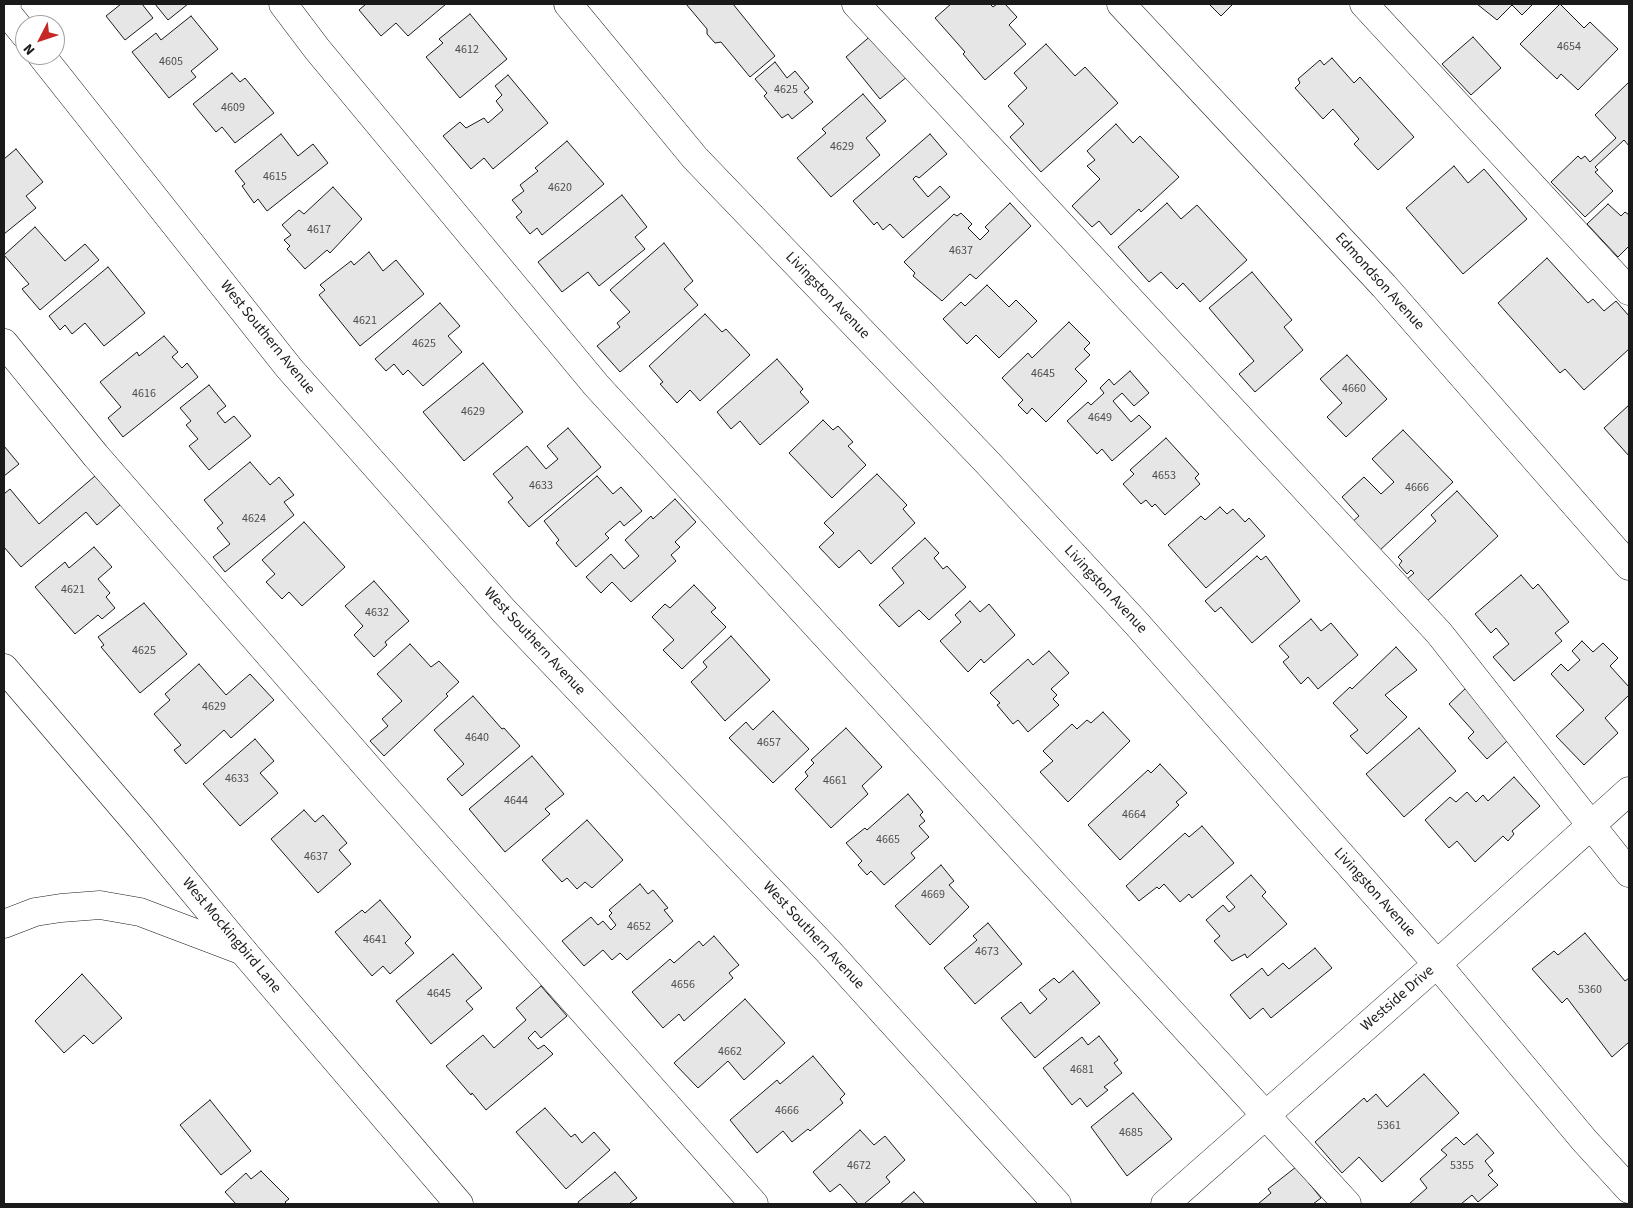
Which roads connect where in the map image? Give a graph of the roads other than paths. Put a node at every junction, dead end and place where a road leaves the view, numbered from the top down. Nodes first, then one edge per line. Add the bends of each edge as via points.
1 (283, 4) edge
2 (568, 4) edge
3 (856, 4) edge
4 (1121, 4) edge
5 (1364, 4) edge
6 (5, 6) edge
7 (15, 20) edge
8 (49, 65) edge
9 (1629, 290) edge
10 (4, 343) edge
11 (1629, 566) edge
12 (4, 668) edge
13 (1629, 791) edge
14 (1591, 826) junction
15 (1629, 873) edge
16 (4, 924) edge
17 (243, 951) junction
18 (1437, 964) junction
19 (1266, 1115) junction
20 (1629, 1189) edge
21 (459, 1204) edge
22 (754, 1204) edge
23 (1057, 1204) edge
24 (1165, 1204) edge
25 (1347, 1204) edge

1 - 19 street via 596,384
2 - 18 street, Livingston Avenue via 695,158 986,461 1130,617
3 - 14 street via 1439,633
4 - 11 street, Edmondson Avenue via 1384,286
5 - 9 street
6 - 7 street
8 - 23 street, West Southern Avenue via 315,398 504,611 820,943
10 - 22 street via 102,464
12 - 17 street, West Mockingbird Lane
13 - 14 street, Westside Drive
14 - 15 street
14 - 18 street, Westside Drive
16 - 17 street via 35,912 100,906 140,912
17 - 21 street, West Mockingbird Lane
18 - 19 street, Westside Drive
18 - 20 street, Livingston Avenue
19 - 24 street, Westside Drive
19 - 25 street

